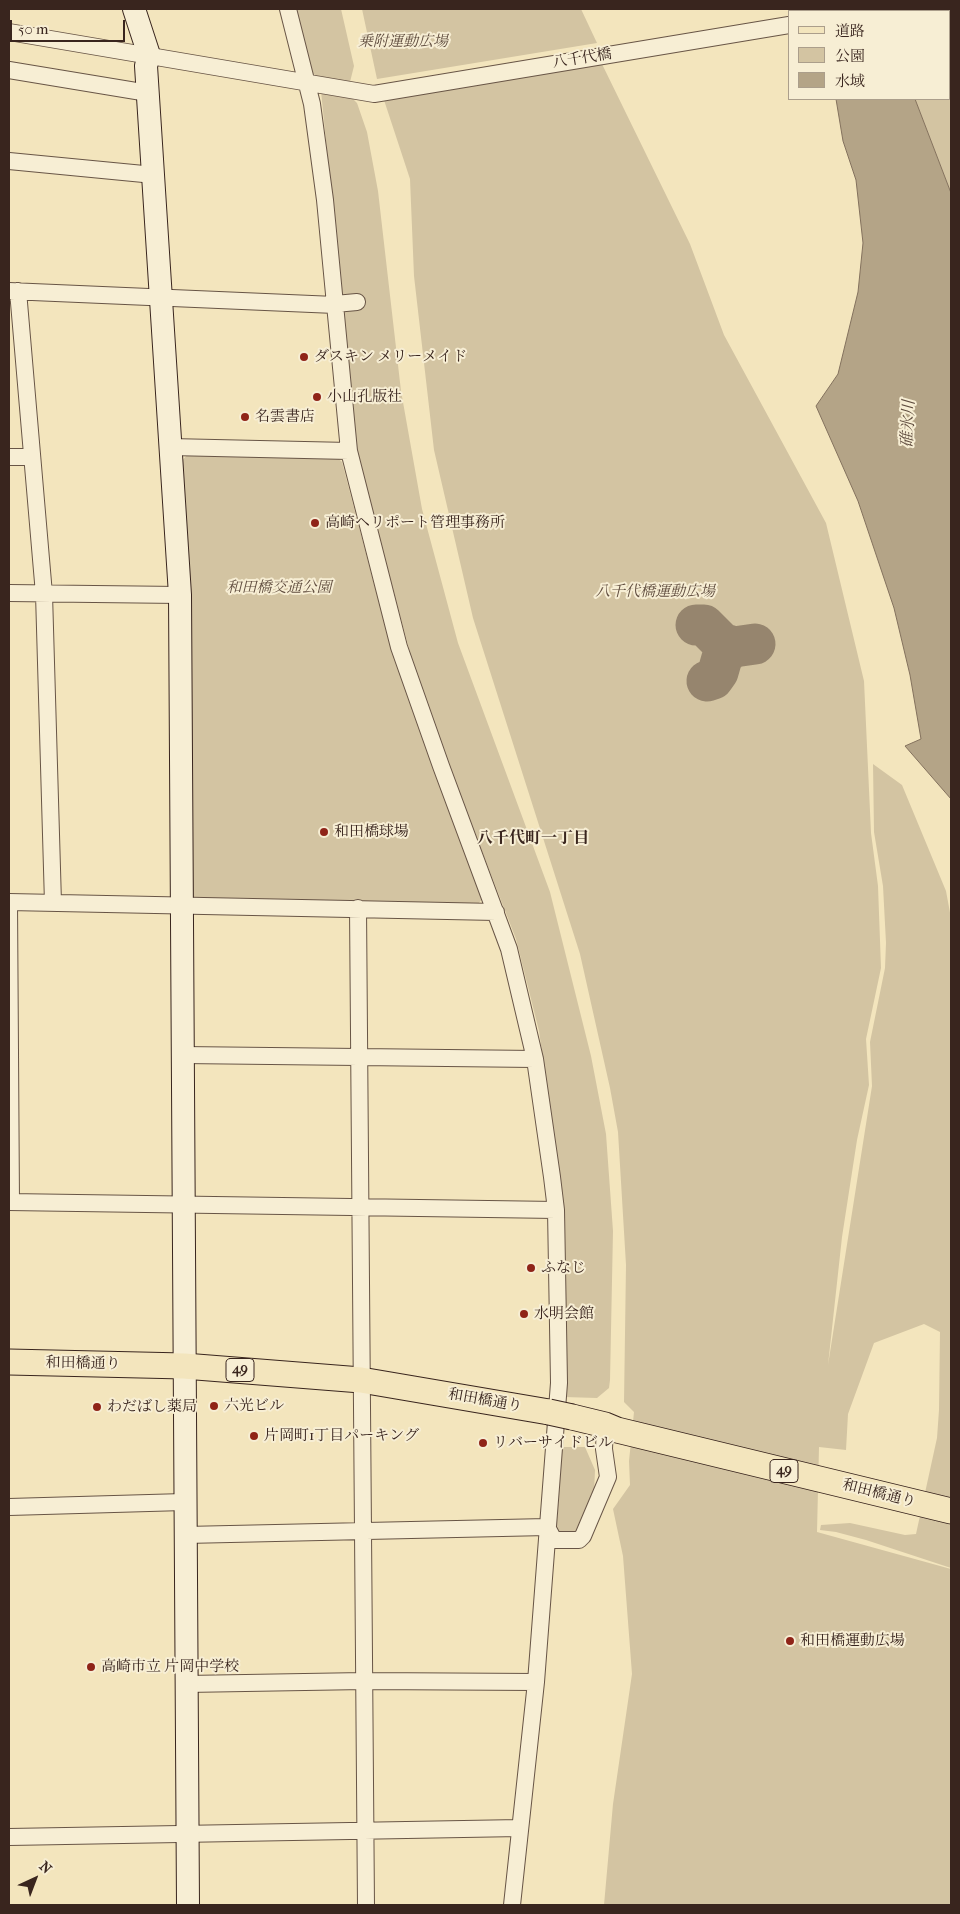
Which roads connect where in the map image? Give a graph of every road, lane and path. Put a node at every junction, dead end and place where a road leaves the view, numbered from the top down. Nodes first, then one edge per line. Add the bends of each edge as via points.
1 (134, 9) edge
2 (288, 9) edge
3 (788, 25) edge
4 (9, 32) edge
5 (149, 56) junction
6 (9, 70) edge
7 (307, 82) junction
8 (148, 93) junction
9 (9, 161) edge
10 (154, 175) junction
11 (14, 291) edge
12 (160, 299) junction
13 (357, 302) dead end
14 (335, 304) junction
15 (170, 447) junction
16 (349, 452) junction
17 (9, 457) edge
18 (32, 457) junction
19 (9, 593) edge
20 (44, 594) junction
21 (180, 595) junction
22 (9, 902) edge
23 (54, 903) junction
24 (181, 906) junction
25 (358, 908) junction
26 (496, 912) junction
27 (182, 1055) junction
28 (359, 1056) junction
29 (535, 1059) junction
30 (10, 1202) edge
31 (182, 1204) junction
32 (360, 1207) junction
33 (556, 1210) junction
34 (9, 1362) edge
35 (184, 1366) junction
36 (361, 1380) junction
37 (611, 1428) junction
38 (184, 1502) junction
39 (9, 1507) edge
40 (951, 1511) edge
41 (547, 1527) junction
42 (362, 1531) junction
43 (185, 1535) junction
44 (364, 1681) junction
45 (536, 1682) junction
46 (186, 1684) junction
47 (520, 1828) junction
48 (365, 1830) junction
49 (188, 1833) junction
50 (9, 1837) edge
51 (188, 1905) edge
52 (366, 1905) edge
53 (512, 1905) edge

1 - 5 street
2 - 7 street
3 - 7 street, 八千代橋 via 374,94
4 - 5 street, 八千代橋
5 - 7 street, 八千代橋
5 - 8 street via 146,66
6 - 8 street
7 - 14 street
8 - 10 street
9 - 10 street
10 - 12 street
11 - 12 street
11 - 18 street
12 - 14 street
12 - 15 street
13 - 14 street
14 - 16 street
15 - 16 street
15 - 21 street
16 - 26 street via 399,647
17 - 18 street
18 - 20 street
19 - 20 street
20 - 21 street
20 - 23 street
21 - 24 street
22 - 23 street
22 - 30 street
23 - 24 street
24 - 25 street
24 - 27 street
25 - 26 street
25 - 28 street
26 - 29 street via 510,948
27 - 28 street
27 - 31 street
28 - 29 street
28 - 32 street
29 - 33 street
30 - 31 street
31 - 32 street
31 - 35 street
32 - 33 street
32 - 36 street
33 - 41 street via 559,1383
34 - 35 main road, 和田橋通り / 49
35 - 36 main road, 和田橋通り / 49
35 - 38 street
36 - 37 main road, 和田橋通り / 49 via 561,1415
36 - 42 street
37 - 40 main road, 和田橋通り / 49
37 - 41 street via 604,1449 608,1477 583,1536 579,1540 554,1540
38 - 39 street
38 - 43 street
41 - 42 street
41 - 45 street
42 - 43 street
42 - 44 street
43 - 46 street
44 - 45 street
44 - 46 street
44 - 48 street
45 - 47 street
46 - 49 street
47 - 48 street
47 - 53 street
48 - 49 street
48 - 52 street
49 - 50 street
49 - 51 street

